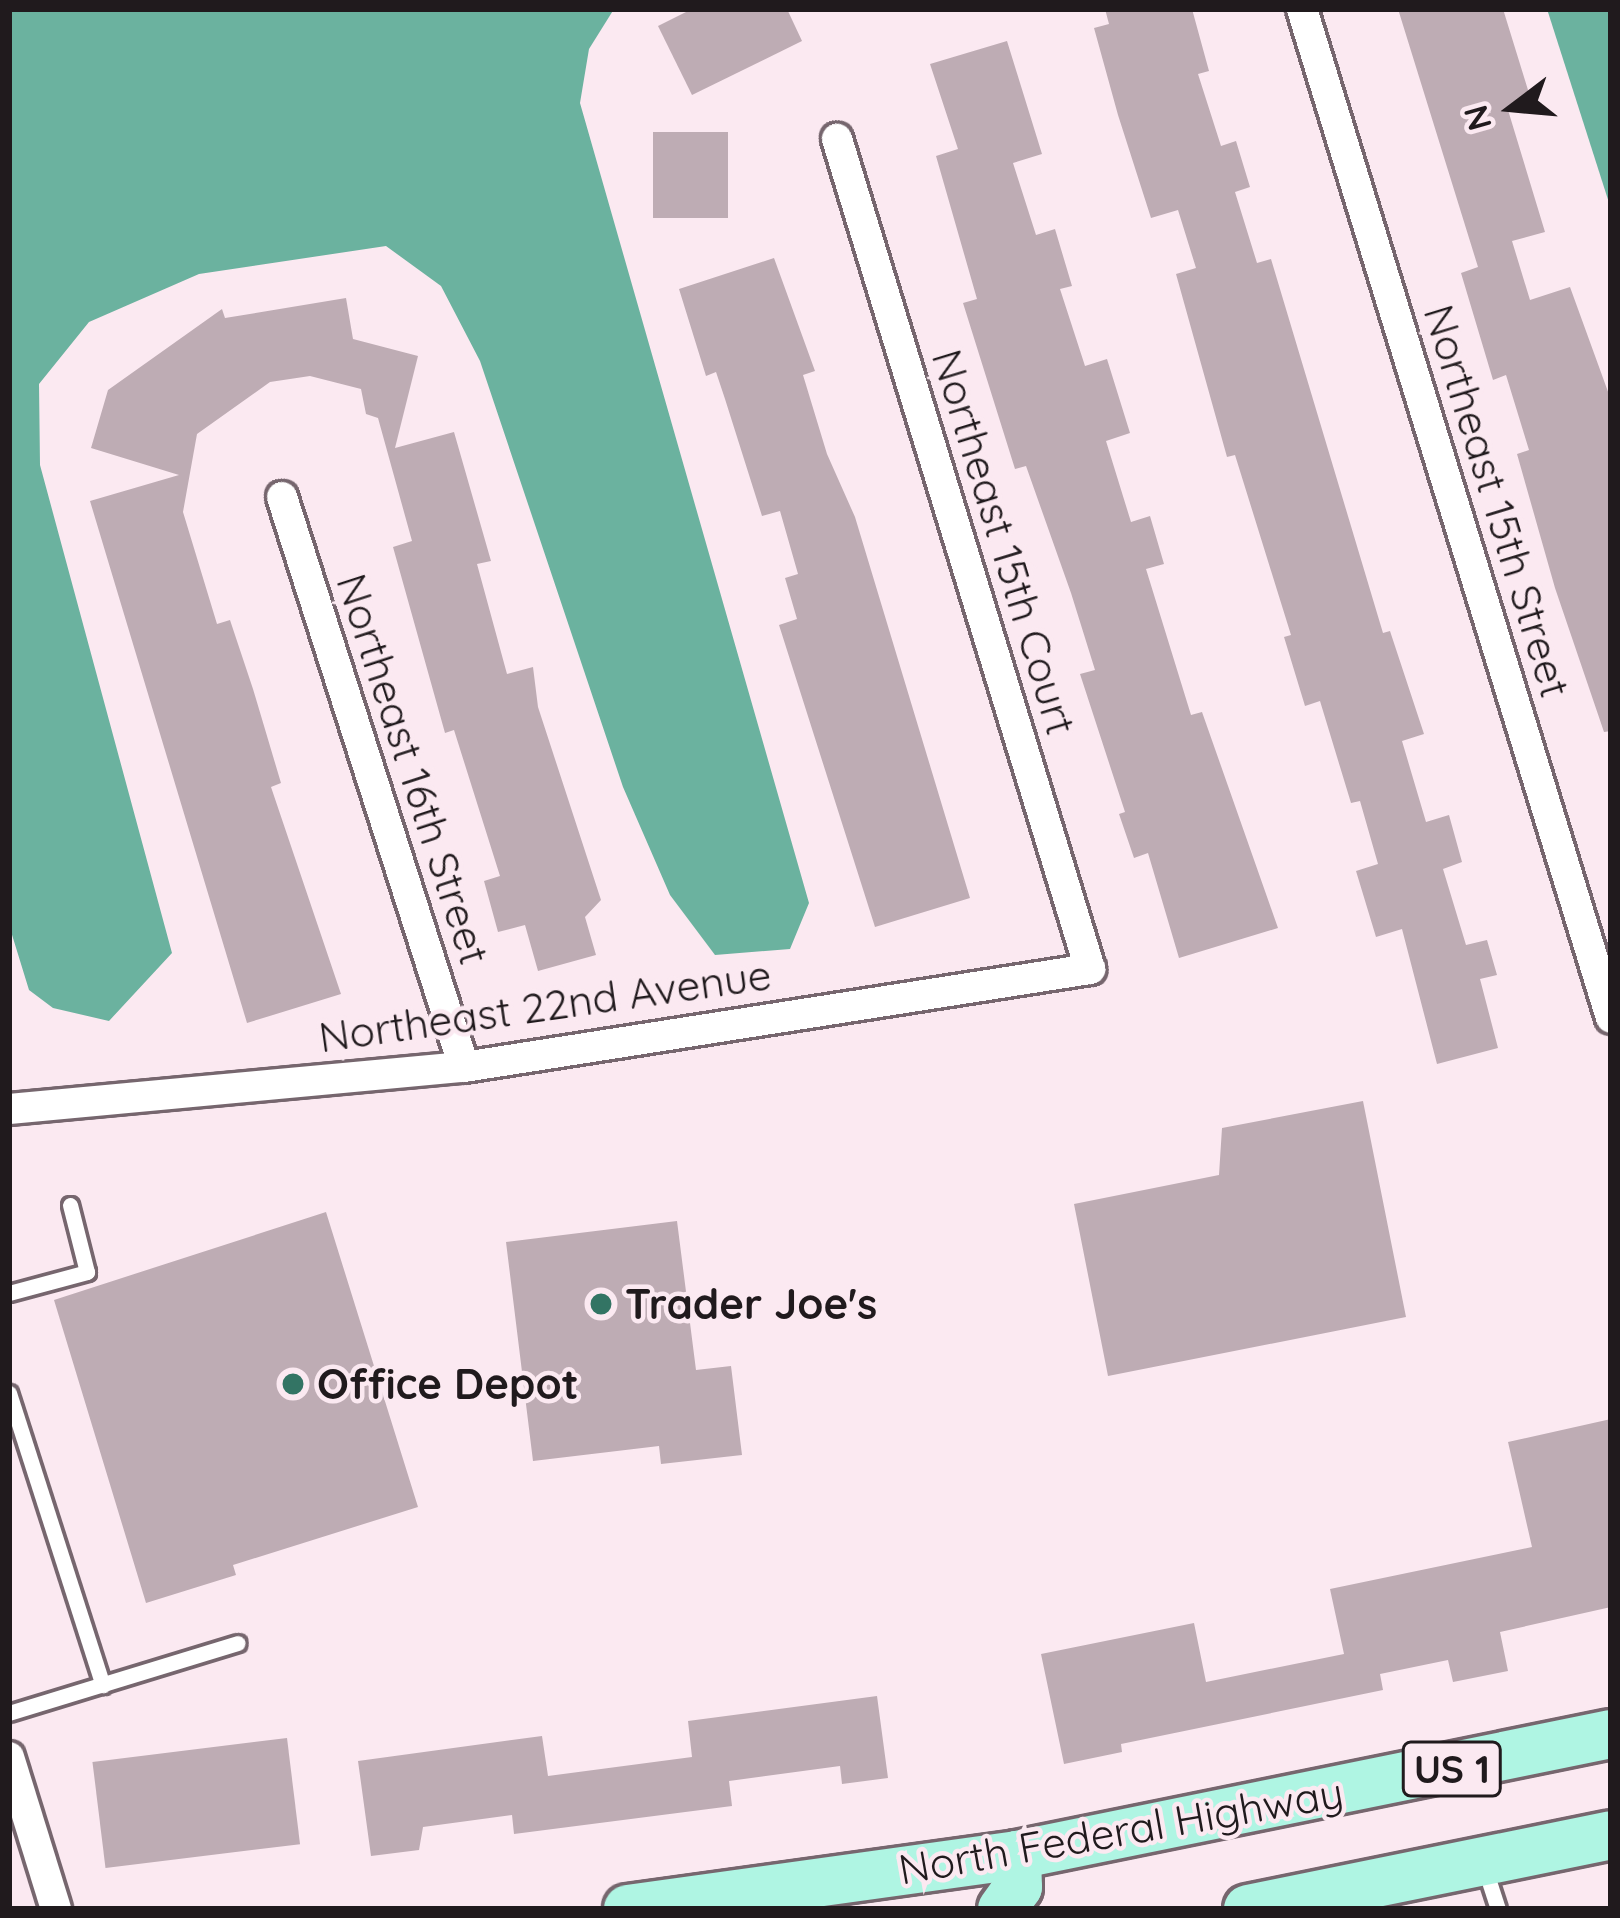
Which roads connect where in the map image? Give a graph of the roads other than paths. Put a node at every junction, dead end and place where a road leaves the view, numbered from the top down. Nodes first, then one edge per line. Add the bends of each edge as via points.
1 (1302, 9) edge
2 (837, 139) dead end
3 (282, 497) dead end
4 (1090, 969) joint
5 (1611, 1018) edge
6 (464, 1066) junction
7 (9, 1109) edge
8 (70, 1205) dead end
9 (9, 1293) edge
10 (9, 1393) edge
11 (238, 1643) dead end
12 (103, 1685) junction
13 (9, 1713) edge
14 (1611, 1734) edge
15 (9, 1757) edge
16 (1611, 1834) edge
17 (1017, 1855) junction
18 (1483, 1862) junction
19 (1271, 1907) edge
20 (56, 1909) edge
21 (628, 1909) edge
22 (1001, 1909) edge
23 (1498, 1909) edge

1 - 5 street, Northeast 15th Street
2 - 4 street, Northeast 15th Court
3 - 6 street, Northeast 16th Street
4 - 6 street, Northeast 22nd Avenue
6 - 7 street, Northeast 22nd Avenue
8 - 9 lane via 87,1272
10 - 12 lane
11 - 12 lane
12 - 13 lane
14 - 17 main road, North Federal Highway / US 1
15 - 20 street
16 - 18 main road, US 1
17 - 21 main road, North Federal Highway / US 1
17 - 22 main road via 1018,1887
18 - 19 main road, US 1
18 - 23 lane

